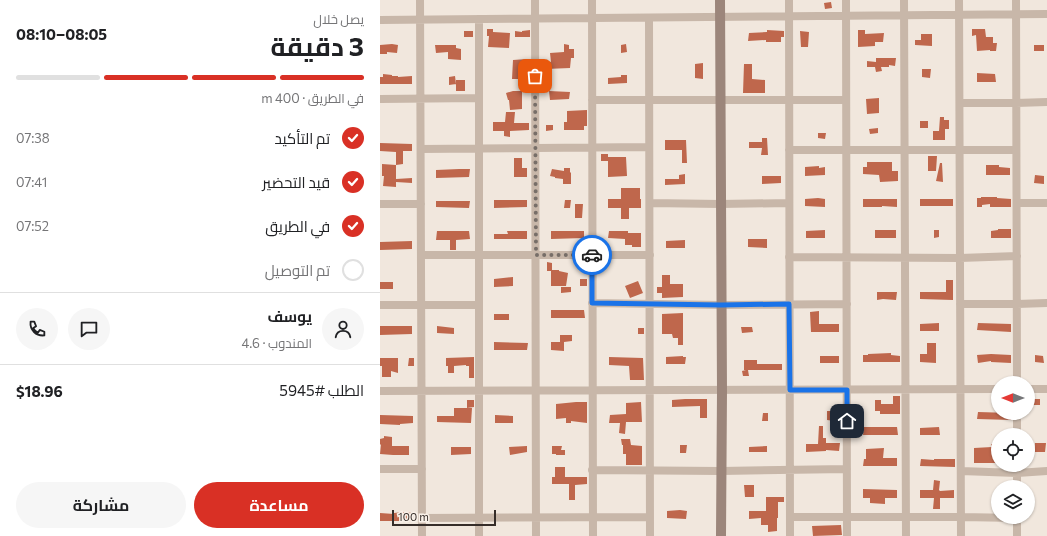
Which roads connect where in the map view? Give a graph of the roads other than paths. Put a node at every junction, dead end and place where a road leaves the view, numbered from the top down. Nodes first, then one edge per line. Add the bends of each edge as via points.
1 (420, 0) edge
2 (535, 0) edge
3 (592, 0) edge
4 (720, 0) edge
5 (788, 0) edge
6 (846, 0) edge
7 (904, 0) edge
8 (959, 0) edge
9 (1016, 0) edge
10 (1047, 14) edge
11 (959, 15) junction
12 (1016, 15) junction
13 (846, 16) junction
14 (904, 16) junction
15 (789, 17) junction
16 (592, 18) junction
17 (649, 18) junction
18 (720, 18) junction
19 (479, 19) junction
20 (535, 19) junction
21 (380, 20) edge
22 (421, 20) junction
23 (421, 98) junction
24 (479, 98) junction
25 (380, 99) edge
26 (592, 100) junction
27 (649, 100) junction
28 (720, 100) junction
29 (789, 100) junction
30 (846, 100) junction
31 (1047, 102) edge
32 (960, 103) junction
33 (1016, 103) junction
34 (592, 147) junction
35 (649, 147) junction
36 (479, 148) junction
37 (535, 148) junction
38 (421, 149) junction
39 (789, 150) junction
40 (846, 150) junction
41 (904, 150) junction
42 (960, 150) junction
43 (1016, 150) junction
44 (650, 202) junction
45 (789, 203) junction
46 (1017, 203) junction
47 (380, 204) edge
48 (421, 204) junction
49 (720, 204) junction
50 (1047, 204) edge
51 (421, 255) junction
52 (479, 255) junction
53 (536, 255) junction
54 (592, 255) junction
55 (650, 255) junction
56 (1017, 256) junction
57 (789, 257) junction
58 (846, 257) junction
59 (905, 257) junction
60 (960, 258) junction
61 (592, 303) junction
62 (650, 304) junction
63 (789, 304) junction
64 (846, 304) junction
65 (960, 304) junction
66 (1017, 304) junction
67 (1047, 304) edge
68 (380, 305) edge
69 (421, 305) junction
70 (479, 305) junction
71 (721, 305) junction
72 (1017, 376) edge
73 (991, 389) edge
74 (1035, 389) edge
75 (1047, 389) edge
76 (790, 390) junction
77 (847, 390) junction
78 (905, 390) junction
79 (961, 390) junction
80 (380, 391) edge
81 (422, 391) junction
82 (479, 391) junction
83 (536, 391) junction
84 (592, 391) junction
85 (650, 391) junction
86 (722, 391) junction
87 (380, 468) edge
88 (422, 468) junction
89 (847, 468) junction
90 (592, 470) junction
91 (650, 470) junction
92 (790, 470) junction
93 (991, 470) edge
94 (721, 471) junction
95 (961, 471) junction
96 (1035, 471) edge
97 (1047, 472) edge
98 (650, 517) junction
99 (790, 517) junction
100 (847, 517) junction
101 (906, 517) junction
102 (961, 517) junction
103 (991, 517) edge
104 (422, 518) junction
105 (479, 518) junction
106 (536, 518) junction
107 (593, 518) junction
108 (1017, 524) edge
109 (422, 536) edge
110 (479, 536) edge
111 (536, 536) edge
112 (593, 536) edge
113 (650, 536) edge
114 (721, 536) edge
115 (790, 536) edge
116 (847, 536) edge
117 (906, 536) edge
118 (961, 536) edge
119 (1017, 536) edge

1 - 22 street
2 - 20 street
3 - 16 street
4 - 18 street
5 - 15 street
6 - 13 street
7 - 14 street
8 - 11 street
9 - 12 street
10 - 12 street
11 - 12 street
11 - 14 street
11 - 32 street
12 - 33 street
13 - 14 street
13 - 15 street
13 - 30 street
14 - 41 street
15 - 18 street
15 - 29 street
16 - 17 street
16 - 20 street
16 - 26 street
17 - 18 street
17 - 27 street
18 - 28 street
19 - 20 street
19 - 22 street
19 - 24 street
20 - 37 street
21 - 22 street
22 - 23 street
23 - 24 street
23 - 25 street
23 - 38 street
24 - 36 street
26 - 27 street
26 - 34 street
27 - 28 street
27 - 35 street
28 - 29 street
28 - 49 street
29 - 30 street
29 - 39 street
30 - 40 street
31 - 33 street
32 - 33 street
32 - 42 street
33 - 43 street
34 - 35 street
34 - 37 street
34 - 54 street
35 - 44 street
36 - 37 street
36 - 38 street
36 - 52 street
37 - 53 street
38 - 48 street
39 - 40 street
39 - 45 street
40 - 41 street
40 - 58 street
41 - 42 street
41 - 59 street
42 - 43 street
42 - 60 street
43 - 46 street
44 - 49 street
44 - 55 street
45 - 49 street
45 - 57 street
46 - 50 street
46 - 56 street
47 - 48 street
48 - 51 street
49 - 71 street
51 - 52 street
51 - 69 street
52 - 53 street
52 - 70 street
53 - 54 street
53 - 83 street
54 - 55 street
54 - 61 street
55 - 62 street
56 - 60 street
56 - 66 street
57 - 58 street
57 - 63 street
58 - 59 street
58 - 64 street
59 - 60 street
59 - 78 street
60 - 65 street
61 - 62 street
61 - 84 street
62 - 71 street
62 - 85 street
63 - 64 street
63 - 71 street
63 - 76 street
64 - 77 street
65 - 66 street
65 - 79 street
66 - 67 street
66 - 72 street
68 - 69 street
69 - 70 street
69 - 81 street
70 - 82 street
71 - 86 street
73 - 79 street
74 - 75 street
76 - 77 street
76 - 86 street
76 - 92 street
77 - 78 street
77 - 89 street
78 - 79 street
78 - 101 street
79 - 95 street
80 - 81 street
81 - 82 street
81 - 88 street
82 - 83 street
82 - 105 street
83 - 84 street
83 - 106 street
84 - 85 street
84 - 90 street
85 - 86 street
85 - 91 street
86 - 94 street
87 - 88 street
88 - 104 street
89 - 92 street
89 - 100 street
90 - 91 street
90 - 107 street
91 - 94 street
91 - 98 street
92 - 94 street
92 - 99 street
93 - 95 street
94 - 114 street
95 - 102 street
96 - 97 street
98 - 107 street
98 - 113 street
99 - 100 street
99 - 115 street
100 - 101 street
100 - 116 street
101 - 102 street
101 - 117 street
102 - 103 street
102 - 118 street
104 - 105 street
104 - 109 street
105 - 106 street
105 - 110 street
106 - 107 street
106 - 111 street
107 - 112 street
108 - 119 street

